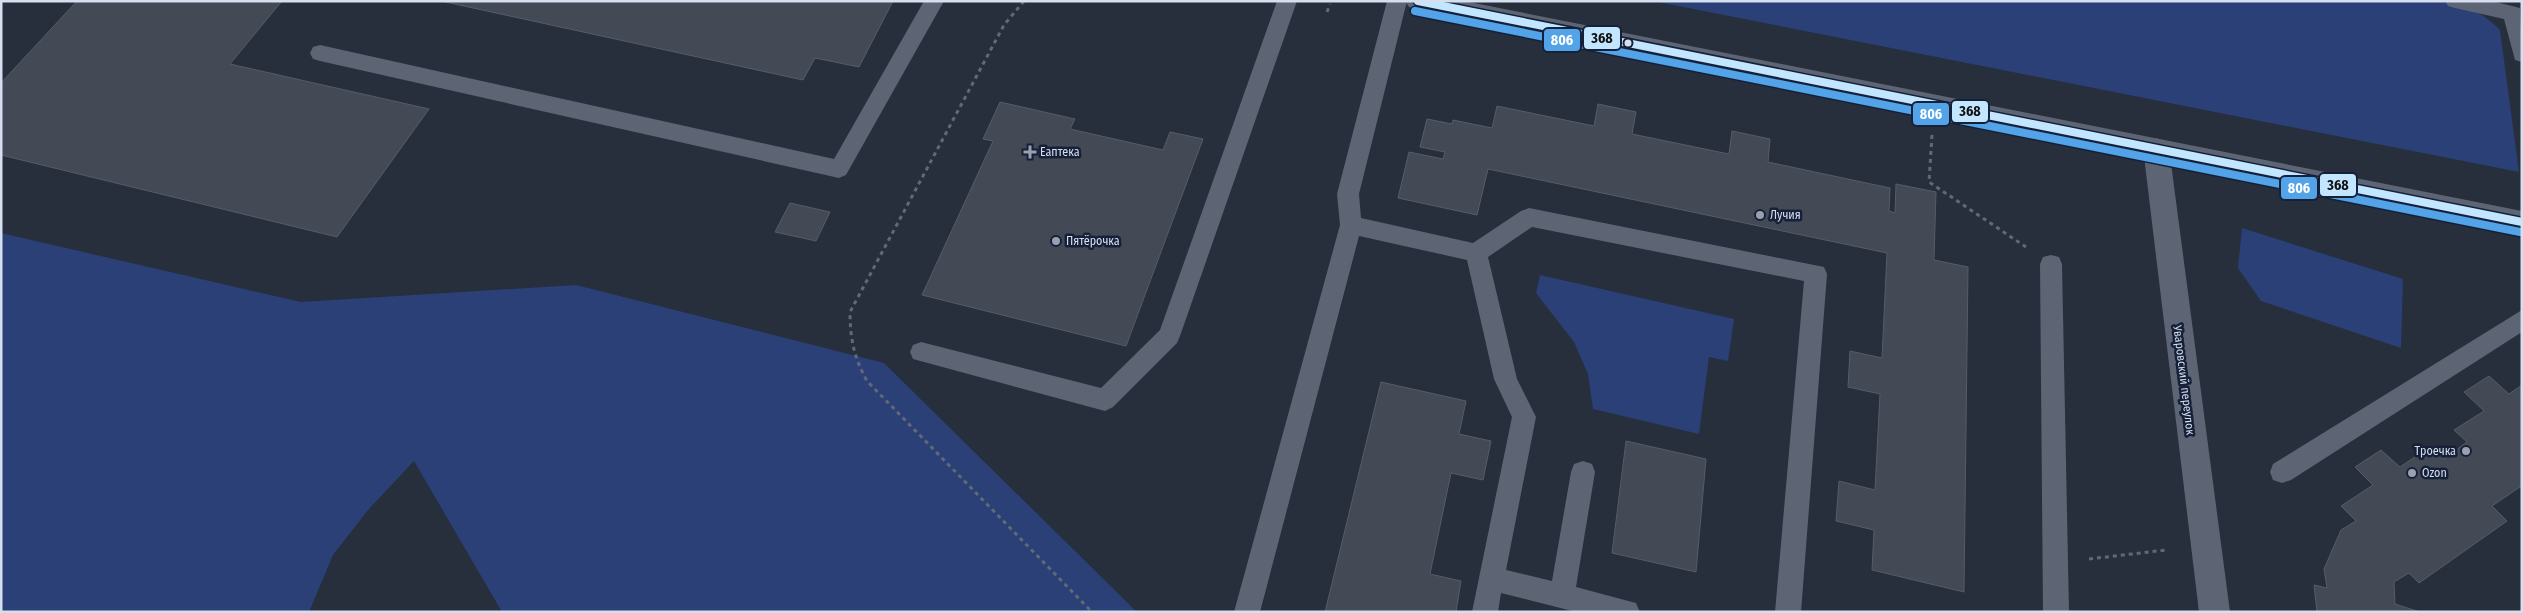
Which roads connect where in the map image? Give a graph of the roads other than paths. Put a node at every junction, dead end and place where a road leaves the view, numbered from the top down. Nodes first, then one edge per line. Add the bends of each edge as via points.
1 (934, 1) edge
2 (1287, 1) edge
3 (1397, 1) edge
4 (1417, 1) edge
5 (2455, 1) edge
6 (2512, 7) edge
7 (320, 53) dead end
8 (2522, 54) edge
9 (2156, 148) junction
10 (2522, 222) edge
11 (1351, 225) junction
12 (1476, 253) junction
13 (2051, 264) road end
14 (2522, 320) edge
15 (921, 352) dead end
16 (1583, 472) dead end
17 (2282, 472) dead end
18 (1492, 579) junction
19 (1562, 596) junction
20 (1248, 612) edge
21 (1485, 612) edge
22 (1627, 612) edge
23 (1788, 612) edge
24 (2056, 612) edge
25 (2215, 612) edge

1 - 7 lane via 840,169
2 - 15 lane via 1169,336 1105,400
3 - 11 lane via 1348,194
4 - 9 street
5 - 6 lane
6 - 8 lane
9 - 10 street
9 - 25 street, Уваровский переулок
11 - 12 lane
11 - 20 lane
12 - 18 lane via 1506,379 1524,417
12 - 23 lane via 1529,217 1816,274
13 - 24 lane
14 - 17 lane
16 - 19 lane
18 - 19 lane
18 - 21 lane
19 - 22 lane

